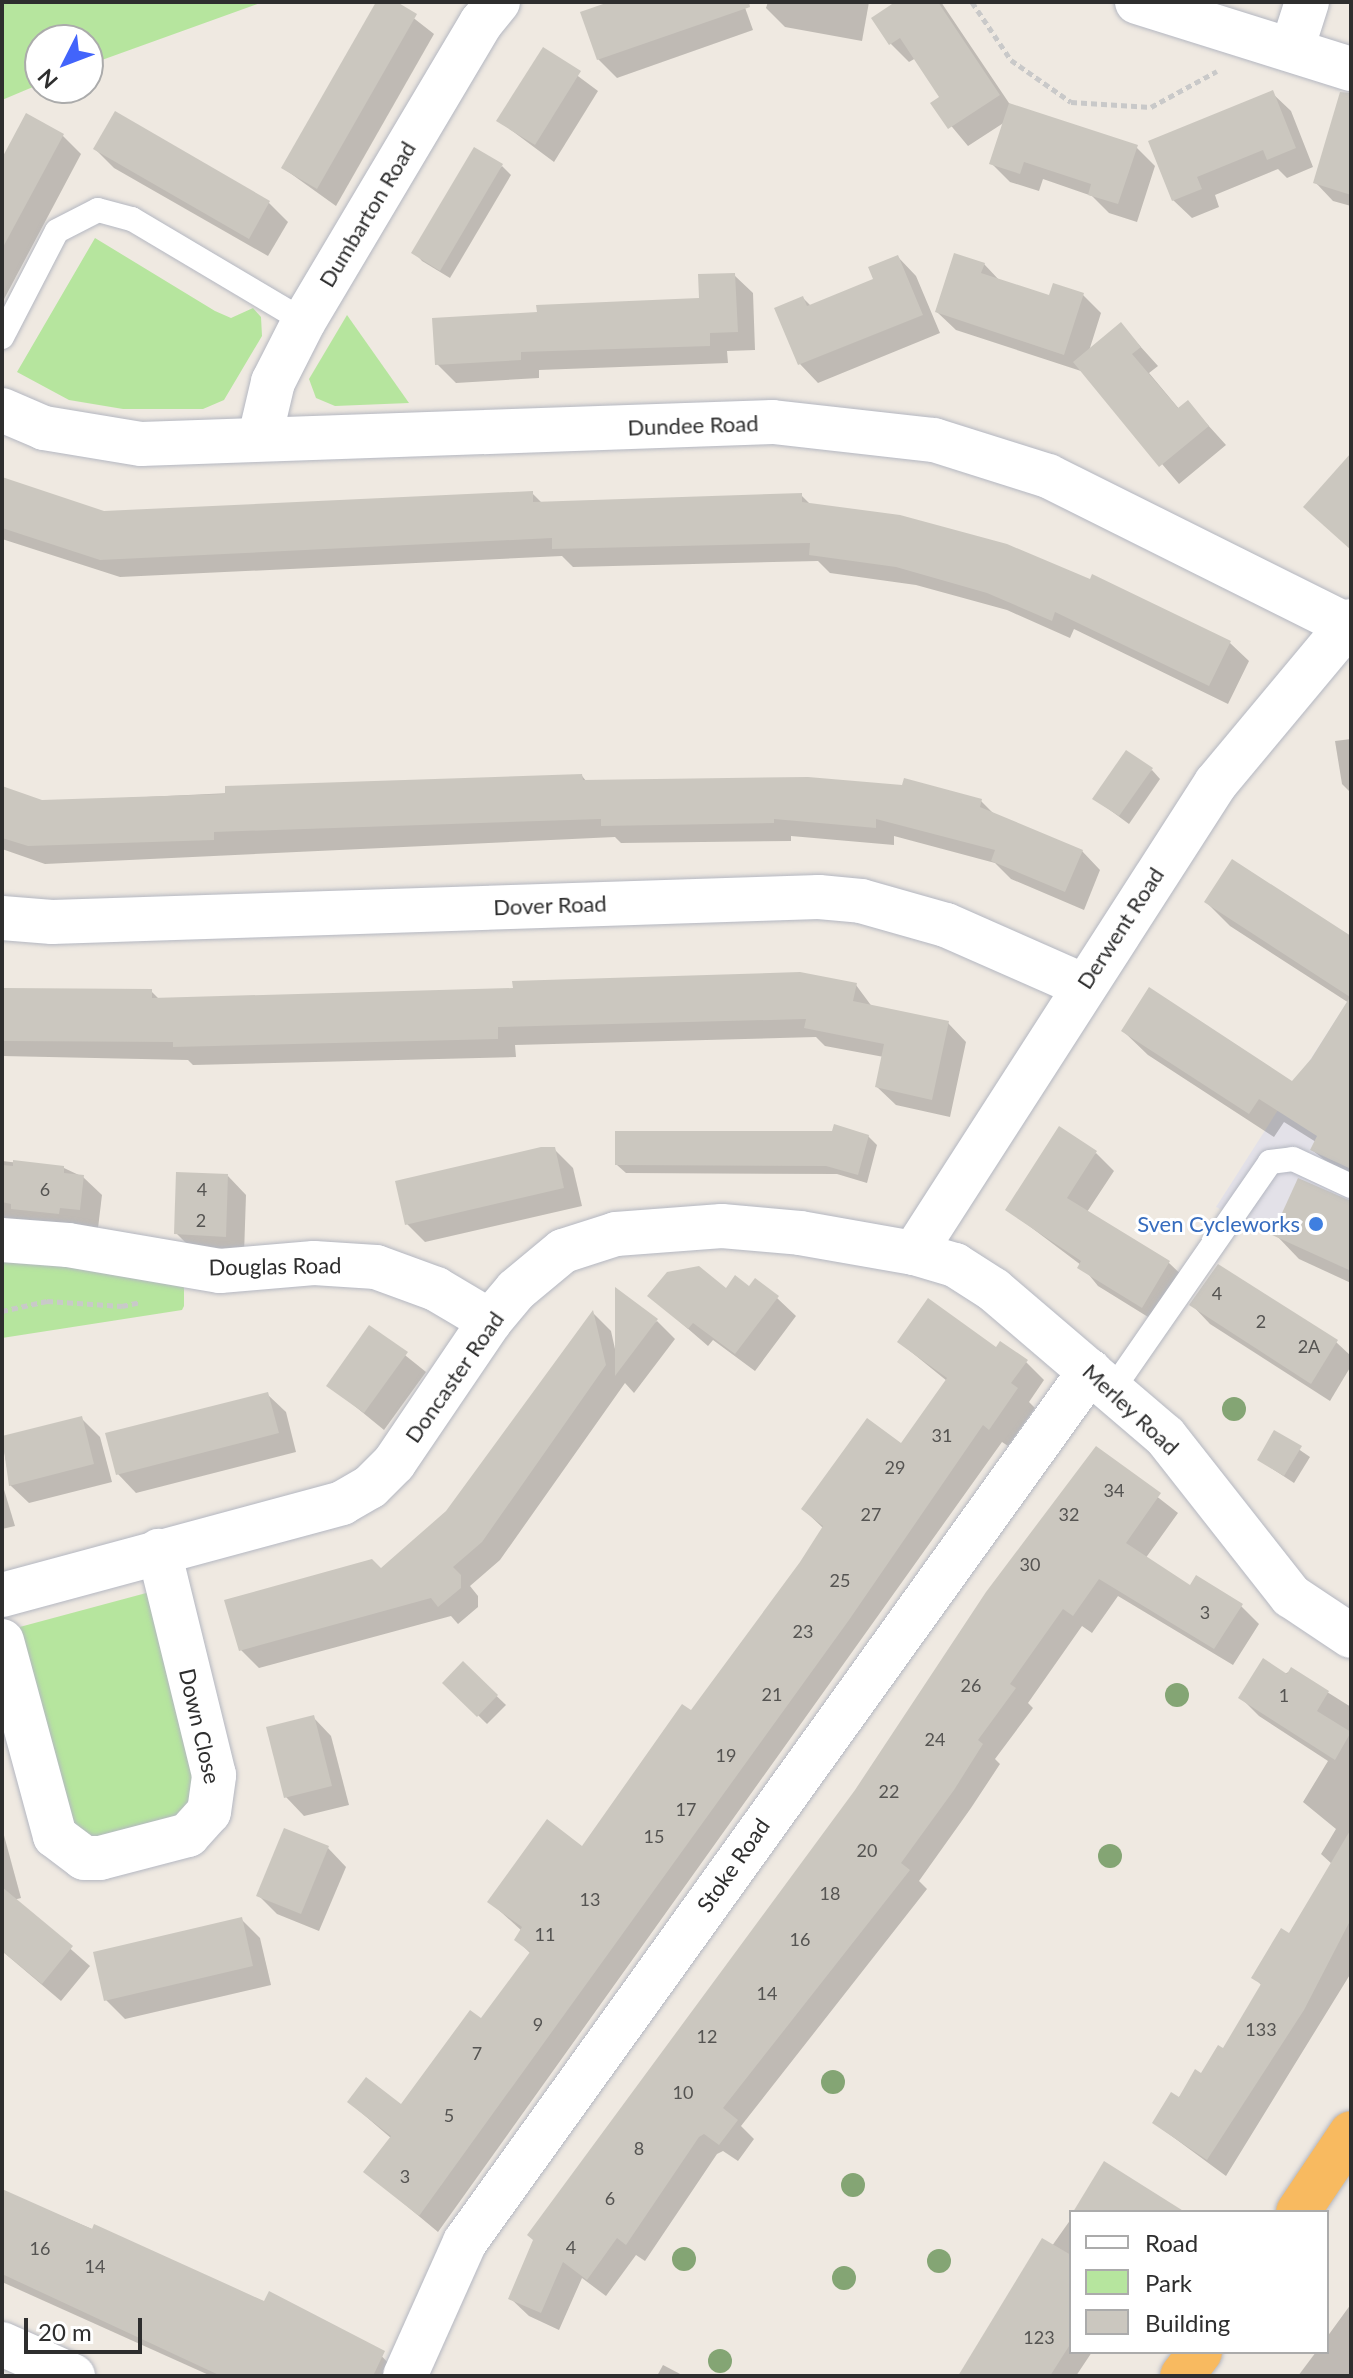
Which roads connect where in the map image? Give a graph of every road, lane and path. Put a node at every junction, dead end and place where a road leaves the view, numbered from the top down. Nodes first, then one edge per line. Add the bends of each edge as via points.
1 (498, 2) edge
2 (972, 2) edge
3 (1137, 2) edge
4 (1307, 2) edge
5 (1276, 45) junction
6 (1351, 69) edge
7 (304, 321) junction
8 (2, 337) edge
9 (2, 410) edge
10 (260, 437) junction
11 (1349, 623) edge
12 (2, 918) edge
13 (1082, 985) junction
14 (1351, 1186) edge
15 (2, 1240) edge
16 (914, 1253) junction
17 (160, 1263) junction
18 (2, 1311) edge
19 (490, 1321) junction
20 (1101, 1380) junction
21 (159, 1551) junction
22 (2, 1595) edge
23 (1351, 1636) edge
24 (2, 1641) edge
25 (1351, 2133) edge
26 (1299, 2210) edge
27 (2, 2344) edge
28 (1198, 2354) edge
29 (73, 2376) edge
30 (405, 2376) edge
31 (1182, 2376) edge

1 - 7 street, Dumbarton Road
2 - 5 path via 1011,60 1071,102 1151,107
3 - 5 street
4 - 5 street
5 - 6 street
7 - 8 lane via 132,219 98,210 57,231
7 - 10 street, Dumbarton Road via 273,382
9 - 10 street, Dundee Road via 44,428 109,441
10 - 11 street, Dundee Road via 773,422 934,440 1048,476
11 - 13 street, Derwent Road via 1216,783
12 - 13 street, Dover Road via 52,922 819,897 861,901 946,925
13 - 16 street, Derwent Road
14 - 20 lane via 1293,1159 1270,1162
15 - 17 street, Douglas Road via 68,1245
16 - 19 street, Doncaster Road via 722,1226 616,1234 563,1251 516,1290
16 - 20 street, Merley Road via 955,1265 994,1290
17 - 18 path via 162,1298 122,1306 47,1301
17 - 19 street, Douglas Road via 236,1271 314,1263 376,1267 436,1289
19 - 21 street, Doncaster Road via 449,1388 370,1487 342,1503
20 - 23 street, Merley Road via 1173,1445 1291,1596
20 - 30 street, Stoke Road via 465,2242
21 - 22 street, Doncaster Road
21 - 24 street, Down Close via 214,1775 209,1812 188,1835 100,1858 84,1858 55,1836
25 - 26 highway
27 - 29 street
28 - 31 highway

